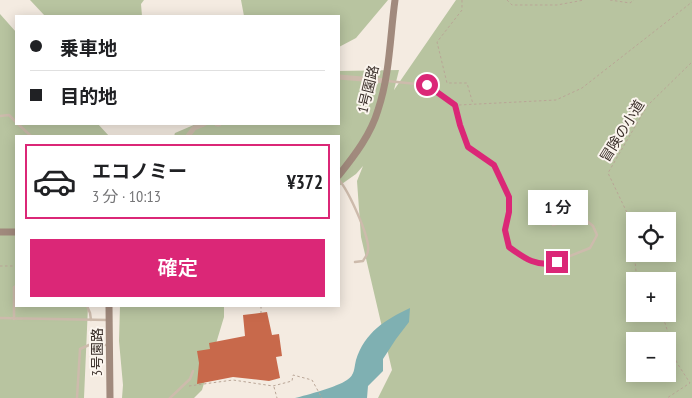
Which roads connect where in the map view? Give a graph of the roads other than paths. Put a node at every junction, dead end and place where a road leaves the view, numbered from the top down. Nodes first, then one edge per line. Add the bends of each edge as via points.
1 (396, 0) edge
2 (340, 77) edge
3 (386, 81) junction
4 (0, 116) edge
5 (15, 121) edge
6 (19, 125) edge
7 (202, 125) edge
8 (29, 135) edge
9 (189, 135) edge
10 (340, 174) edge
11 (340, 181) edge
12 (553, 225) dead end
13 (0, 232) edge
14 (15, 232) edge
15 (355, 262) dead end
16 (15, 286) edge
17 (87, 307) edge
18 (109, 307) edge
19 (0, 318) edge
20 (14, 319) junction
21 (91, 320) junction
22 (110, 320) junction
23 (110, 345) junction
24 (193, 371) dead end
25 (77, 398) edge
26 (110, 398) edge
27 (170, 398) edge

1 - 3 street, 1号園路
2 - 3 street
3 - 10 street, 1号園路 via 378,111 366,137
3 - 12 lane via 427,85 455,105 468,147 494,165 509,197 505,230 509,247 529,261 550,264 590,248 597,236 593,226 581,216
4 - 5 lane via 9,115
6 - 8 lane
7 - 9 street
11 - 15 lane via 352,201 369,245 363,261
13 - 14 street
16 - 20 lane
17 - 21 lane
18 - 22 street, 3号園路
19 - 20 lane
20 - 21 lane
21 - 22 lane
22 - 23 street, 3号園路
23 - 25 lane via 89,345 80,349
23 - 26 street, 3号園路
24 - 27 lane via 190,379

